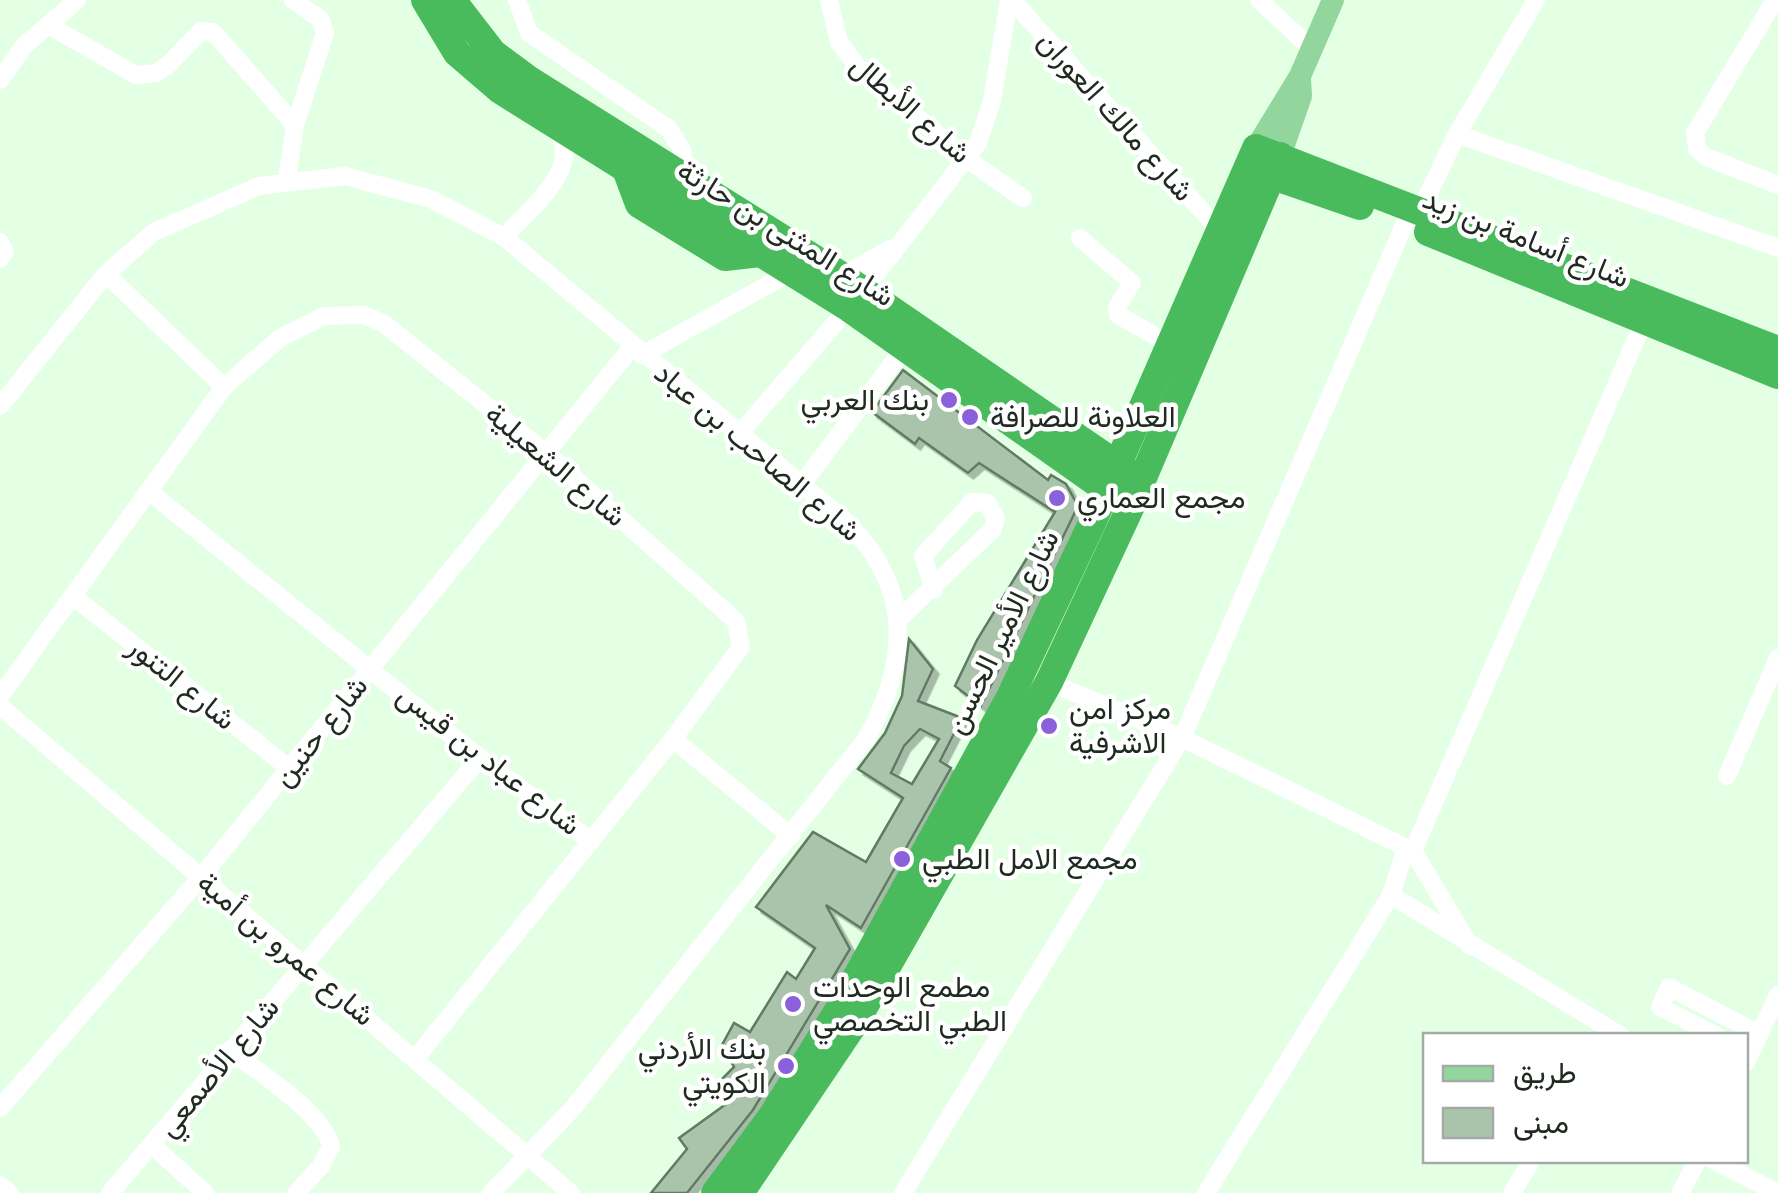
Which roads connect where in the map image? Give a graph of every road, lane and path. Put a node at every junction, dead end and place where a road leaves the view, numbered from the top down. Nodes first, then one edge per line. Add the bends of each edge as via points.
1 (77, 0) edge
2 (293, 0) edge
3 (425, 0) edge
4 (452, 0) edge
5 (517, 0) edge
6 (829, 0) edge
7 (1011, 0) edge
8 (1259, 0) edge
9 (1332, 0) edge
10 (1536, 0) edge
11 (1775, 0) edge
12 (48, 24) junction
13 (1312, 49) junction
14 (0, 80) edge
15 (295, 125) junction
16 (552, 126) junction
17 (1458, 134) junction
18 (968, 159) junction
19 (1270, 172) junction
20 (686, 177) junction
21 (287, 179) junction
22 (1778, 186) edge
23 (1023, 198) dead end
24 (1413, 216) junction
25 (1220, 232) junction
26 (504, 237) junction
27 (1080, 238) dead end
28 (902, 240) junction
29 (0, 242) edge
30 (1778, 248) edge
31 (0, 259) edge
32 (791, 272) junction
33 (106, 274) junction
34 (852, 291) junction
35 (1644, 321) junction
36 (1170, 345) junction
37 (905, 347) junction
38 (1778, 350) edge
39 (637, 351) junction
40 (1778, 375) edge
41 (224, 387) junction
42 (4, 394) edge
43 (1136, 425) junction
44 (741, 432) junction
45 (545, 452) junction
46 (1083, 457) junction
47 (1112, 478) junction
48 (802, 484) junction
49 (151, 492) junction
50 (1136, 493) junction
51 (1093, 520) junction
52 (934, 590) junction
53 (74, 597) junction
54 (896, 622) junction
55 (1778, 658) edge
56 (372, 666) junction
57 (1049, 682) junction
58 (0, 696) edge
59 (1022, 703) junction
60 (0, 706) edge
61 (1182, 738) junction
62 (673, 739) junction
63 (480, 758) junction
64 (290, 769) junction
65 (1727, 776) dead end
66 (791, 836) junction
67 (591, 841) junction
68 (1409, 850) junction
69 (201, 877) junction
70 (1391, 895) junction
71 (1470, 946) junction
72 (305, 966) junction
73 (1778, 994) edge
74 (1614, 1033) edge
75 (1711, 1033) edge
76 (1759, 1034) junction
77 (230, 1050) junction
78 (1748, 1053) edge
79 (415, 1059) junction
80 (0, 1108) edge
81 (152, 1145) junction
82 (528, 1157) junction
83 (1530, 1163) edge
84 (1696, 1163) edge
85 (1718, 1163) edge
86 (0, 1185) edge
87 (10, 1193) edge
88 (110, 1193) edge
89 (204, 1193) edge
90 (296, 1193) edge
91 (491, 1193) edge
92 (570, 1193) edge
93 (715, 1193) edge
94 (740, 1193) edge
95 (903, 1193) edge
96 (1206, 1193) edge
97 (1512, 1193) edge
98 (1680, 1193) edge
99 (1778, 1193) edge

1 - 12 street
2 - 15 street via 321,20 326,32
3 - 16 highway, شارع المثنى بن حارثة via 457,54
4 - 20 highway, شارع المثنى بن حارثة via 466,24 516,70
5 - 20 street via 529,33 668,129 682,150
6 - 18 street, شارع الأبطال via 846,55
7 - 18 street via 987,123
7 - 25 street, شارع مالك العوران
8 - 13 street
9 - 13 main road, شارع الأمير الحسن
10 - 17 street
11 - 22 street via 1695,133 1697,149 1706,156
12 - 14 street
12 - 15 street via 136,75 156,73 201,30 213,32
13 - 19 main road, شارع الأمير الحسن
15 - 21 street
16 - 26 street via 566,148 561,172
16 - 32 highway, شارع المثنى بن حارثة
17 - 24 street
17 - 30 street
18 - 23 street, شارع الأبطال
18 - 28 street
19 - 24 highway, شارع أسامة بن زيد
19 - 25 highway, شارع الأمير الحسن
19 - 50 highway, شارع الأمير الحسن
20 - 34 highway, شارع المثنى بن حارثة
21 - 26 street, شارع الصاحب بن عباد via 362,179 431,199
21 - 33 street, شارع الصاحب بن عباد via 154,232
24 - 35 highway, شارع أسامة بن زيد
24 - 38 highway, شارع أسامة بن زيد
24 - 61 street
25 - 36 highway, شارع الأمير الحسن
26 - 39 street, شارع الصاحب بن عباد
27 - 36 street via 1132,283 1118,316
28 - 34 street
28 - 34 street
29 - 31 street
32 - 34 highway, شارع المثنى بن حارثة
32 - 39 street
33 - 41 street
33 - 42 street, شارع الصاحب بن عباد
34 - 37 highway, شارع المثنى بن حارثة
34 - 44 street
34 - 46 highway, شارع المثنى بن حارثة
35 - 40 highway, شارع أسامة بن زيد
35 - 68 street
36 - 43 highway, شارع الأمير الحسن
37 - 46 highway, شارع المثنى بن حارثة
37 - 48 street
39 - 44 street, شارع الصاحب بن عباد
39 - 45 street, شارع حنين
41 - 45 street, شارع الشعيلية via 302,325 324,316 364,315 383,323
41 - 49 street, شارع الشعيلية
43 - 46 highway
43 - 47 highway, شارع الأمير الحسن
44 - 48 street, شارع الصاحب بن عباد
45 - 56 street, شارع حنين
45 - 62 street, شارع الشعيلية via 736,621 741,647
46 - 47 highway, شارع المثنى بن حارثة
46 - 51 highway
47 - 50 highway, شارع المثنى بن حارثة
47 - 51 highway, شارع الأمير الحسن
48 - 54 street, شارع الصاحب بن عباد via 877,558 892,588
49 - 53 street, شارع الشعيلية
49 - 56 street, شارع عباد بن قيس
50 - 57 highway, شارع الأمير الحسن
51 - 59 highway, شارع الأمير الحسن
52 - 52 street via 993,528 996,518 987,503 972,502 923,556
52 - 54 street
53 - 58 street, شارع الشعيلية
53 - 64 street, شارع التنور
54 - 66 street, شارع الصاحب بن عباد via 895,669 877,720
55 - 65 street
56 - 63 street, شارع عباد بن قيس
56 - 64 street, شارع حنين
57 - 59 highway, شارع الأمير الحسن
57 - 61 street
59 - 93 highway, شارع الأمير الحسن via 772,1116
59 - 94 highway, شارع الأمير الحسن via 856,1021
60 - 69 street, شارع عمرو بن أمية
61 - 68 street
61 - 95 street
62 - 66 street
62 - 67 street, شارع الشعيلية
63 - 67 street, شارع عباد بن قيس
63 - 72 street, شارع الأصمعي
64 - 69 street, شارع حنين
66 - 82 street, شارع الصاحب بن عباد
67 - 79 street, شارع الشعيلية
68 - 70 street
68 - 71 street
69 - 72 street, شارع عمرو بن أمية
69 - 80 street, شارع حنين
70 - 71 street
70 - 96 street
71 - 74 street
72 - 77 street, شارع الأصمعي
72 - 79 street, شارع عمرو بن أمية
73 - 76 street
75 - 76 street via 1660,1007 1669,987
76 - 78 street
77 - 81 street, شارع الأصمعي
77 - 90 street via 328,1134 332,1147 322,1166
79 - 82 street, شارع عمرو بن أمية
81 - 88 street, شارع الأصمعي
81 - 89 street
82 - 91 street, شارع الصاحب بن عباد
82 - 92 street, شارع عمرو بن أمية
83 - 97 street
84 - 98 street
85 - 99 street
86 - 87 street

